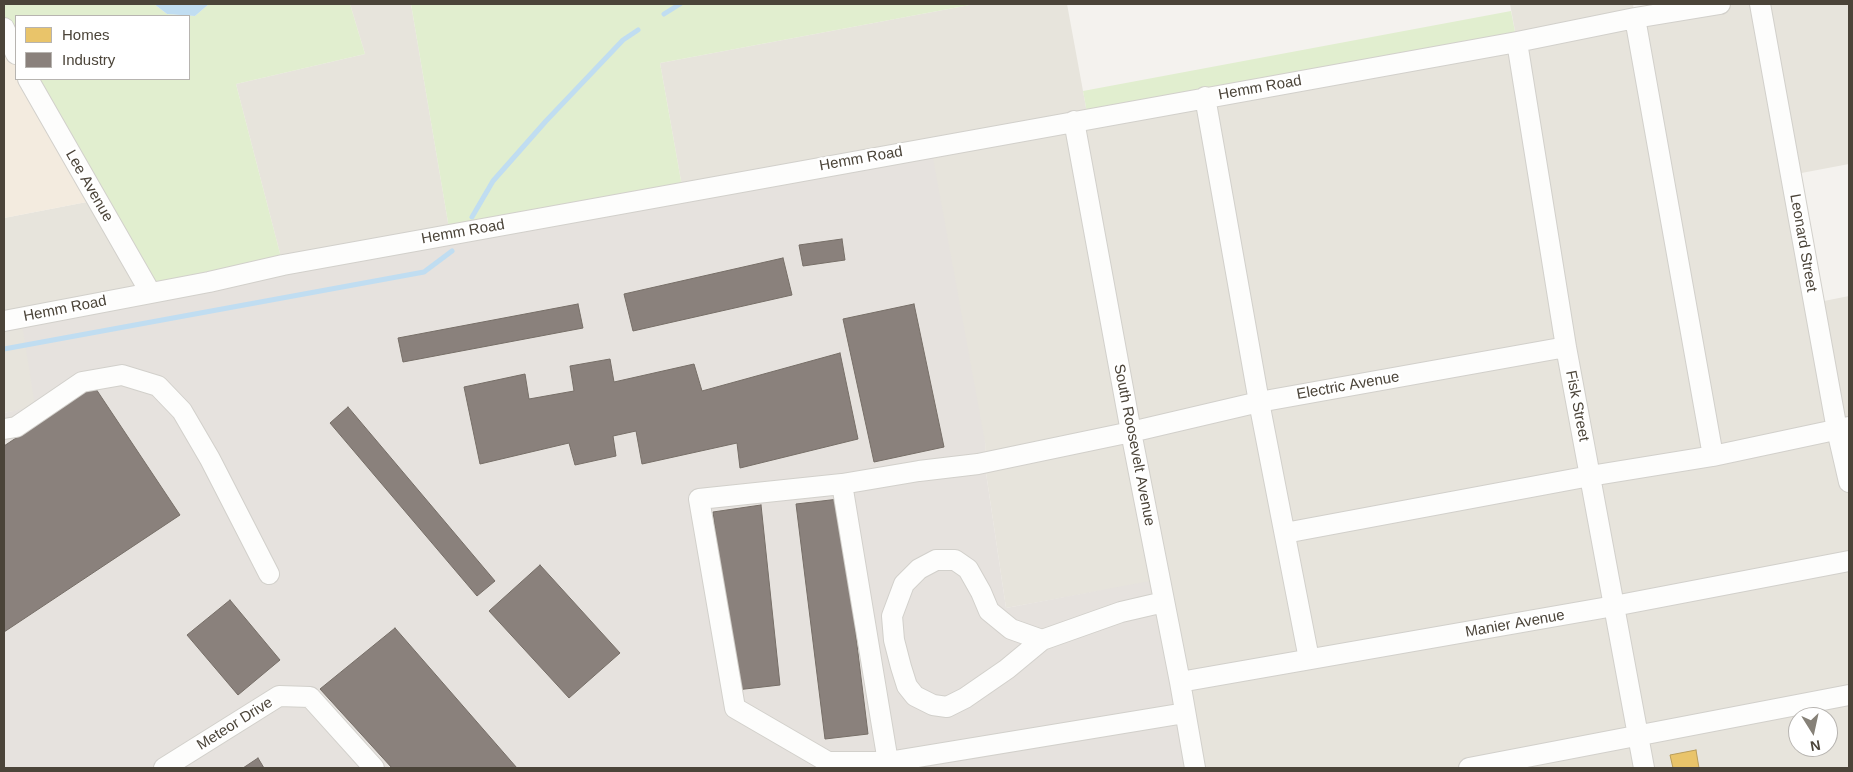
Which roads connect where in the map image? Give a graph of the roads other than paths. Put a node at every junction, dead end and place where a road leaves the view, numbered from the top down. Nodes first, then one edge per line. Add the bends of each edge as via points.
1 (1720, 4) edge
2 (1760, 4) edge
3 (1635, 18) junction
4 (4, 28) edge
5 (1517, 42) junction
6 (15, 52) edge
7 (29, 80) edge
8 (1205, 97) junction
9 (1074, 121) junction
10 (150, 292) junction
11 (4, 321) edge
12 (1566, 348) junction
13 (1259, 402) junction
14 (1843, 428) edge
15 (4, 429) edge
16 (1130, 432) junction
17 (1713, 456) junction
18 (1590, 476) junction
19 (1849, 482) edge
20 (842, 484) junction
21 (1285, 533) junction
22 (1849, 561) edge
23 (268, 574) dead end
24 (1164, 602) junction
25 (1614, 606) junction
26 (1042, 640) junction
27 (1309, 659) junction
28 (1180, 682) junction
29 (1849, 695) edge
30 (1185, 713) junction
31 (1638, 736) junction
32 (888, 762) junction
33 (164, 768) edge
34 (374, 768) edge
35 (1195, 768) edge
36 (1469, 768) edge
37 (1644, 768) edge

1 - 3 street, Hemm Road
2 - 14 street, Leonard Street
3 - 5 street, Hemm Road
3 - 17 street
4 - 6 street
5 - 8 street, Hemm Road
5 - 12 street, Fisk Street
7 - 10 street, Lee Avenue
8 - 9 street, Hemm Road
8 - 13 street
9 - 10 street, Hemm Road
9 - 16 street, South Roosevelt Avenue
10 - 11 street, Hemm Road
12 - 13 street, Electric Avenue
12 - 18 street, Fisk Street
13 - 16 street, Electric Avenue
13 - 21 street
14 - 17 street
14 - 19 street, Leonard Street
15 - 23 street via 16,426 82,382 122,375 158,386 182,410
16 - 20 street, Electric Avenue via 978,464
16 - 24 street, South Roosevelt Avenue
17 - 18 street
18 - 21 street
18 - 25 street, Fisk Street
20 - 32 street
20 - 32 street, Electric Avenue via 699,499 735,708 828,762
21 - 27 street
22 - 25 street, Manier Avenue
24 - 26 street via 1121,612
24 - 28 street, South Roosevelt Avenue
25 - 27 street, Manier Avenue
25 - 31 street, Fisk Street
26 - 26 street via 965,698 946,706 933,705 915,696 907,686 894,640 892,616 904,584 919,569 936,560 956,560 968,569 989,612 1011,629
27 - 28 street, Manier Avenue
28 - 30 street, South Roosevelt Avenue
29 - 31 street
30 - 32 street
30 - 35 street, South Roosevelt Avenue
31 - 36 street
31 - 37 street, Fisk Street
33 - 34 street, Meteor Drive via 279,696 310,697

